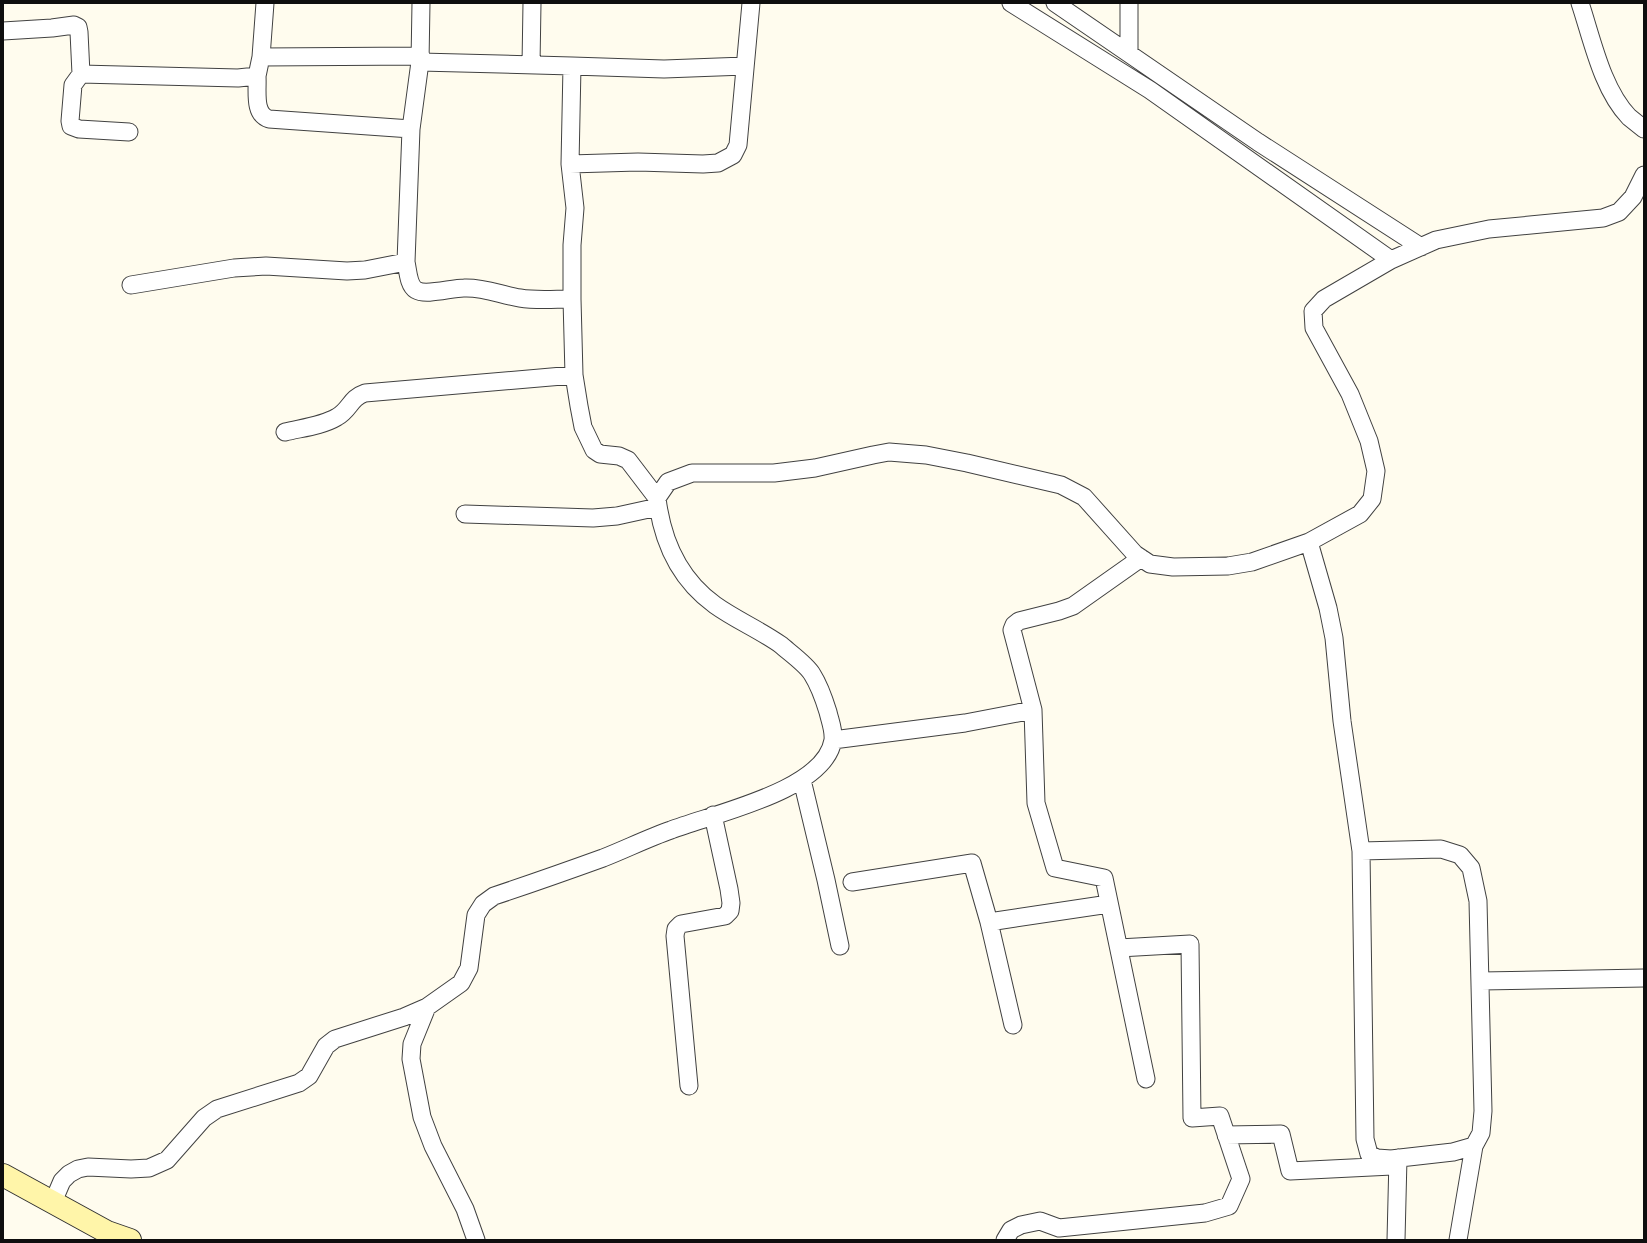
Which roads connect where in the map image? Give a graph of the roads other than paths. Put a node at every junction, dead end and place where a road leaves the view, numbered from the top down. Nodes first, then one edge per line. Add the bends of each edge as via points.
1 (265, 3) edge
2 (421, 3) edge
3 (532, 3) edge
4 (751, 3) edge
5 (1011, 3) edge
6 (1055, 3) edge
7 (1129, 3) edge
8 (1580, 3) edge
9 (3, 31) edge
10 (1130, 52) junction
11 (260, 57) junction
12 (421, 59) junction
13 (531, 65) junction
14 (572, 66) junction
15 (745, 66) junction
16 (81, 74) junction
17 (257, 76) junction
18 (411, 129) junction
19 (1644, 129) edge
20 (129, 132) dead end
21 (570, 164) junction
22 (1644, 175) edge
23 (1421, 246) junction
24 (1391, 260) junction
25 (406, 262) junction
26 (131, 285) dead end
27 (572, 298) junction
28 (574, 375) junction
29 (285, 432) dead end
30 (657, 502) junction
31 (465, 514) dead end
32 (1309, 542) junction
33 (1141, 558) junction
34 (1032, 710) junction
35 (833, 740) junction
36 (802, 780) junction
37 (714, 815) junction
38 (1361, 851) junction
39 (852, 882) dead end
40 (1109, 904) junction
41 (989, 922) junction
42 (840, 946) dead end
43 (1119, 948) junction
44 (1644, 978) edge
45 (1480, 981) junction
46 (427, 1007) junction
47 (1014, 1025) dead end
48 (1146, 1079) dead end
49 (689, 1086) dead end
50 (1226, 1134) junction
51 (1474, 1146) junction
52 (1398, 1162) junction
53 (3, 1175) edge
54 (53, 1202) junction
55 (130, 1240) edge
56 (476, 1240) edge
57 (1005, 1240) edge
58 (1396, 1240) edge
59 (1458, 1240) edge

1 - 11 street
2 - 12 street
3 - 13 street
4 - 15 street
5 - 24 street via 1150,90
6 - 10 street
7 - 10 street
8 - 19 street via 1603,74 1618,103
9 - 16 street via 74,25 78,27
10 - 23 street via 1258,142
11 - 12 street
11 - 17 street
12 - 13 street
12 - 18 street
13 - 14 street
14 - 15 street via 664,69
14 - 21 street
15 - 21 street via 738,145 733,155 726,160 703,164
16 - 17 street via 231,78
16 - 20 street via 73,85 70,121 72,126 79,129
17 - 18 street via 259,112 263,117
18 - 25 street
21 - 27 street via 574,208
22 - 23 street via 1633,197 1619,212 1603,218 1489,229 1436,240
23 - 24 street
24 - 32 street via 1324,299 1313,311 1314,328 1350,394 1369,441 1376,471 1372,499 1360,514
25 - 26 street via 347,271 266,266 234,268
25 - 27 street via 414,290 423,293 464,288 488,290 533,300
27 - 28 street
28 - 29 street via 365,393 357,396 344,413 336,418
28 - 30 street via 583,426 594,450 600,454 619,456 628,460
30 - 31 street via 617,516 593,518
30 - 33 street via 668,482 692,473 774,473 815,468 889,452 926,455 1061,485 1074,491 1084,498
30 - 35 street via 667,544 678,566 693,584 714,604 781,646 811,672 824,698
32 - 33 street via 1252,562 1228,566 1173,567 1150,564
32 - 38 street via 1334,638 1342,721
33 - 34 street via 1073,606 1014,624 1012,630
34 - 35 street via 965,723
34 - 40 street via 1036,803 1055,868 1104,878
35 - 36 street via 818,767
36 - 37 street via 767,798
36 - 42 street
37 - 46 street via 488,900 476,915 469,968 461,983
37 - 49 street via 729,889 730,911 725,916 680,924 676,929
38 - 45 street via 1441,849 1460,855 1470,868 1478,900
38 - 52 street via 1365,1138 1369,1154
39 - 41 street via 972,863
40 - 41 street
40 - 43 street
41 - 47 street
43 - 48 street
43 - 50 street via 1190,944 1192,1118 1220,1116
44 - 45 street
45 - 51 street via 1483,1111 1481,1133
46 - 54 street via 335,1039 326,1046 309,1076 299,1084 217,1109 204,1118 167,1160 149,1168 88,1167 69,1174 62,1181
46 - 56 street via 412,1044 411,1059 422,1117 433,1146 465,1209
50 - 52 street via 1282,1134 1290,1171
50 - 57 street via 1241,1179 1229,1206 1205,1212 1059,1228 1040,1221 1012,1230
51 - 52 street
51 - 59 street
52 - 58 street
53 - 54 street
54 - 55 street via 107,1232

